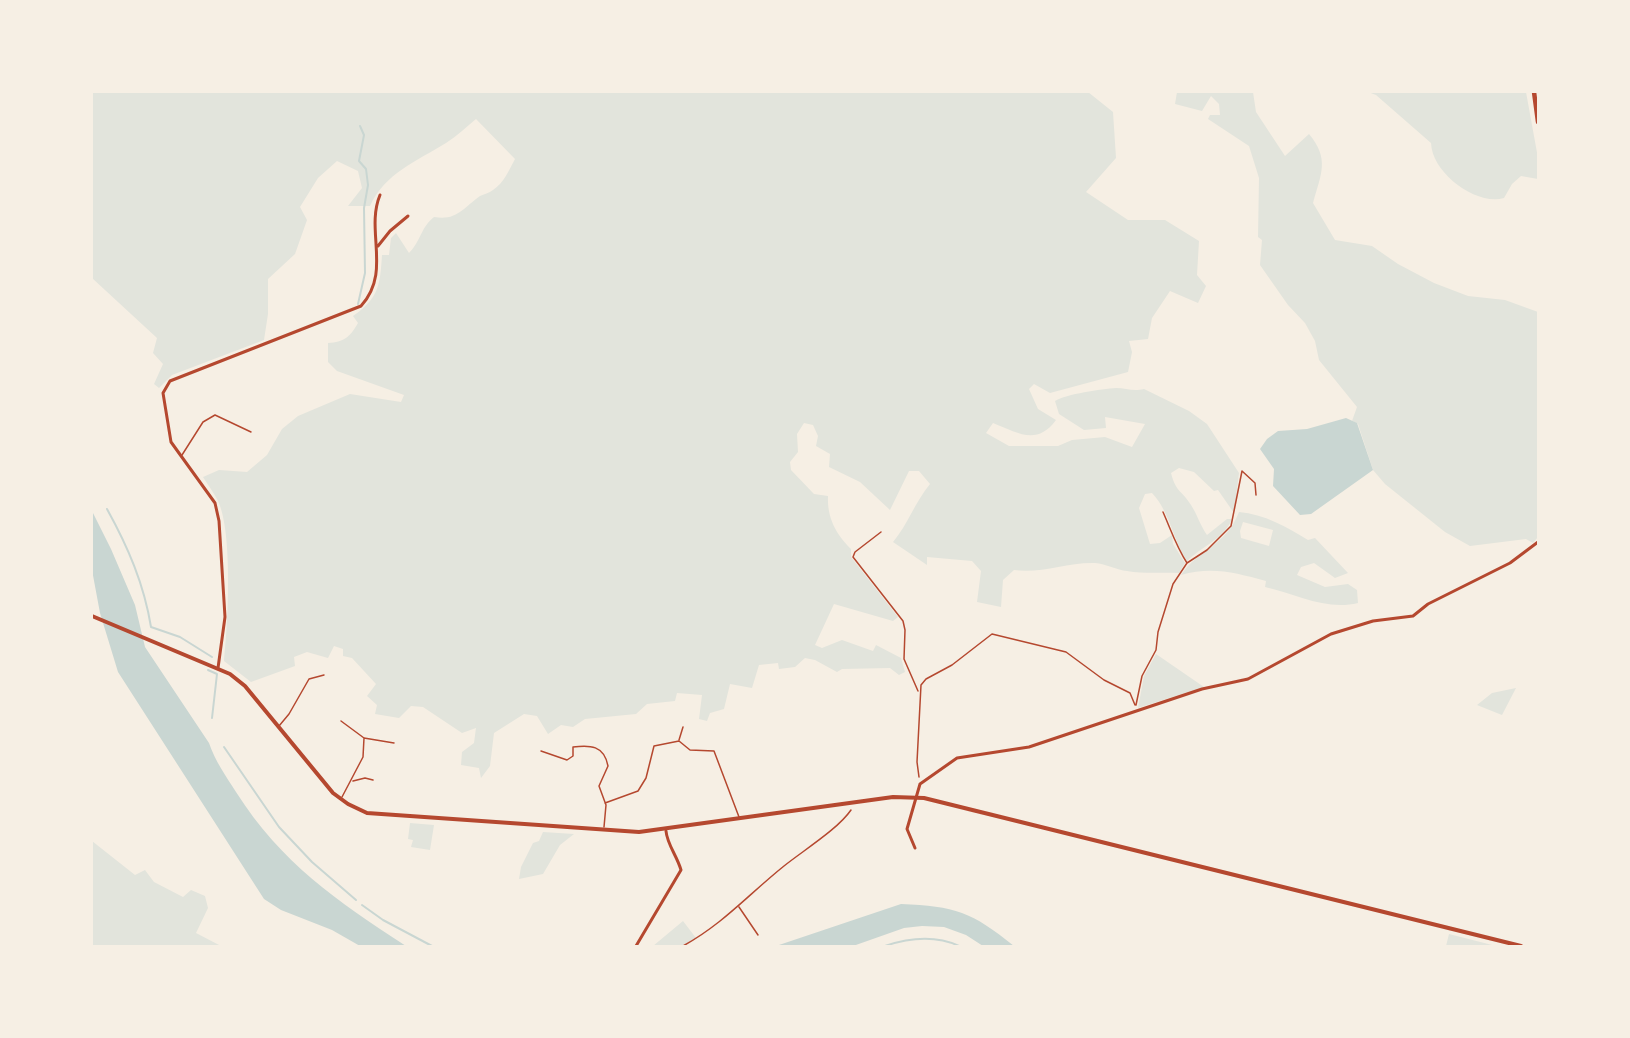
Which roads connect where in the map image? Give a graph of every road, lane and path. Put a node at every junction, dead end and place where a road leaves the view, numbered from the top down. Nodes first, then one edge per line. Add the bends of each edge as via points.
1 (1534, 92) edge
2 (1539, 122) edge
3 (380, 195) dead end
4 (408, 216) dead end
5 (378, 246) junction
6 (251, 432) dead end
7 (182, 456) junction
8 (1256, 495) dead end
9 (1163, 512) dead end
10 (880, 532) dead end
11 (1539, 542) edge
12 (1187, 563) junction
13 (92, 616) edge
14 (218, 668) junction
15 (324, 675) dead end
16 (918, 692) junction
17 (1135, 706) junction
18 (1136, 712) junction
19 (342, 721) dead end
20 (279, 727) junction
21 (683, 727) dead end
22 (364, 738) junction
23 (679, 741) junction
24 (394, 743) dead end
25 (541, 751) dead end
26 (373, 780) dead end
27 (352, 781) junction
28 (920, 784) junction
29 (916, 797) junction
30 (341, 798) junction
31 (605, 803) junction
32 (850, 804) junction
33 (740, 820) junction
34 (603, 831) junction
35 (666, 831) junction
36 (915, 848) dead end
37 (739, 906) junction
38 (758, 935) dead end
39 (636, 946) edge
40 (683, 946) edge
41 (1521, 946) edge

1 - 2 main road
3 - 5 street via 375,207
4 - 5 street
5 - 7 street via 375,286 371,296 354,310 170,381 163,393 164,410 171,442
6 - 7 lane via 215,415 202,422
7 - 14 street via 215,503 219,521 225,617
8 - 12 path via 1255,483 1242,471 1231,526
9 - 12 path via 1174,544
10 - 16 path via 853,556 903,621 904,659
11 - 18 street via 1510,563 1428,604 1413,616 1373,621 1331,634 1248,679 1202,689
12 - 17 path via 1173,584 1156,650 1142,676
13 - 14 street
14 - 20 street via 245,686
15 - 20 lane via 309,679
16 - 17 path via 926,679 952,665 992,634 1066,652 1104,680 1130,693
16 - 28 path
17 - 18 path
18 - 28 street via 1029,747 957,758
19 - 22 lane
20 - 30 street
21 - 23 lane
22 - 24 lane
22 - 27 lane via 363,757
23 - 31 lane via 654,746 646,778 635,793
23 - 33 lane via 690,750 714,751
25 - 31 lane via 567,760 573,756 573,747 597,748 608,766 599,786
26 - 27 lane
27 - 30 lane
28 - 29 street
29 - 32 street
29 - 36 street via 907,829
29 - 41 street
30 - 34 street via 357,809 376,814
31 - 34 lane
32 - 33 street
32 - 37 path via 851,811
33 - 35 street
34 - 35 street
35 - 39 street via 681,870
37 - 38 path
37 - 40 path via 712,930

